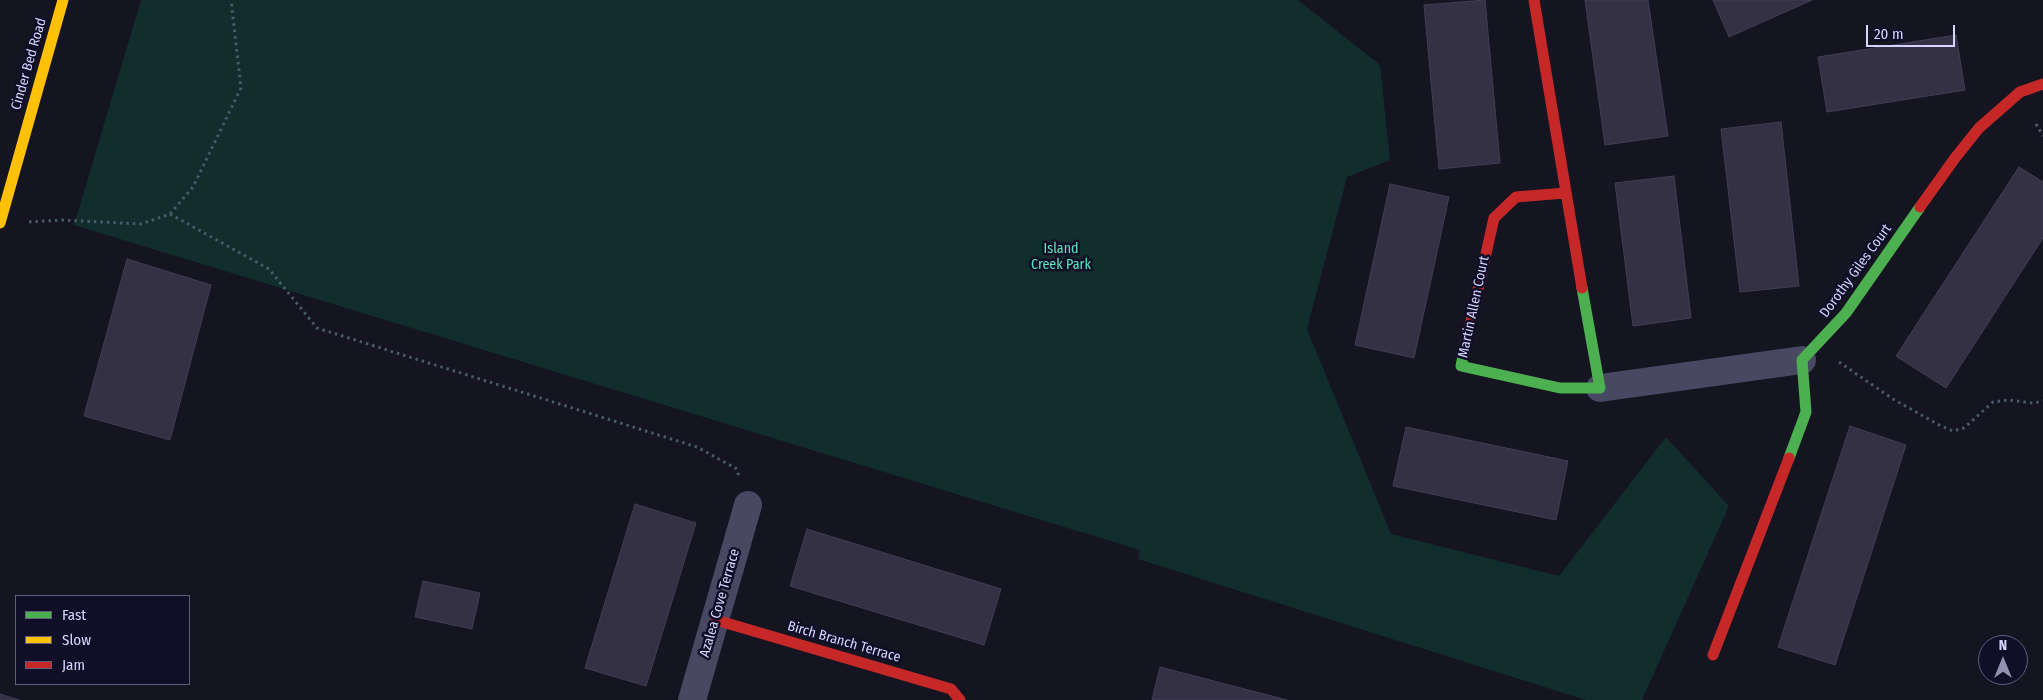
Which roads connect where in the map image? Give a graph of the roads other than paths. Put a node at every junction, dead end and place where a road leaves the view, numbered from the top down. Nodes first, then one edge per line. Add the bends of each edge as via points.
1 (63, 0) edge
2 (1534, 0) edge
3 (2043, 84) edge
4 (1565, 193) junction
5 (0, 223) edge
6 (1802, 360) junction
7 (1600, 388) junction
8 (748, 505) road end
9 (716, 620) junction
10 (1713, 655) dead end
11 (692, 700) edge
12 (960, 700) edge

1 - 5 street, Cinder Bed Road
2 - 4 street
3 - 6 street, Dorothy Giles Court via 2020,92 1979,128 1846,313
4 - 7 street
4 - 7 street, Martin Allen Court via 1516,197 1494,218 1462,366 1560,388
6 - 7 street, Martin Allen Court
6 - 10 street via 1806,412
8 - 9 street, Azalea Cove Terrace
9 - 11 street, Azalea Cove Terrace
9 - 12 street, Birch Branch Terrace via 951,689

